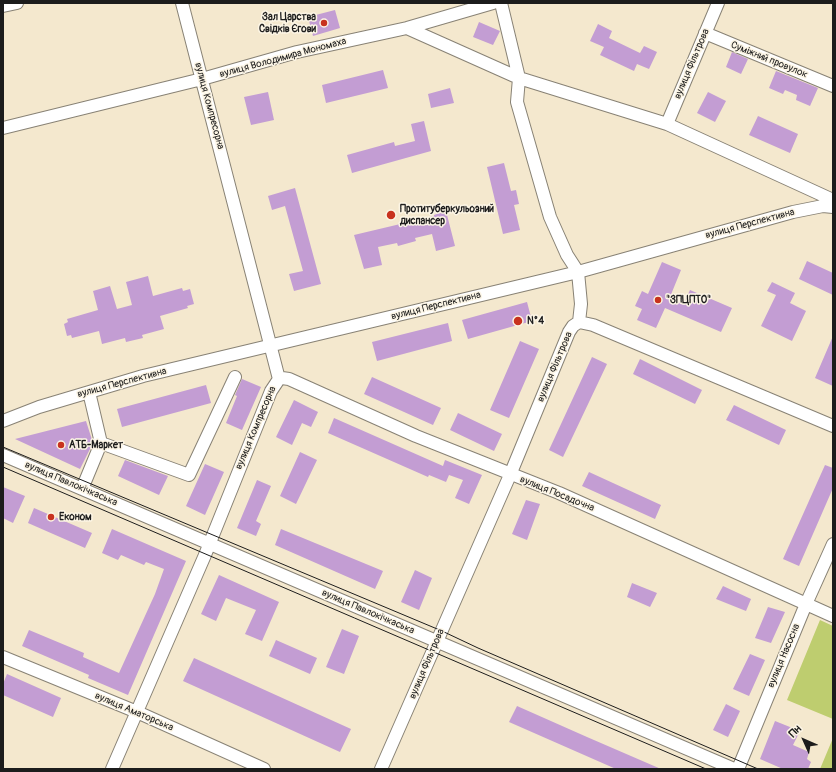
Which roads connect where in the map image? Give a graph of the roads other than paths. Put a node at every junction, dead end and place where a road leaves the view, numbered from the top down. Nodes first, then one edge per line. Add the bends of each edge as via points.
1 (17, 3) edge
2 (182, 3) edge
3 (493, 3) edge
4 (501, 3) edge
5 (718, 3) edge
6 (3, 6) edge
7 (407, 28) junction
8 (705, 33) junction
9 (519, 78) junction
10 (202, 79) junction
11 (833, 86) edge
12 (667, 124) junction
13 (3, 128) edge
14 (833, 200) edge
15 (833, 207) edge
16 (578, 272) junction
17 (579, 322) junction
18 (271, 347) junction
19 (234, 378) dead end
20 (279, 379) junction
21 (89, 392) junction
22 (39, 406) junction
23 (3, 413) edge
24 (3, 421) edge
25 (833, 426) edge
26 (101, 443) junction
27 (3, 455) edge
28 (510, 475) junction
29 (82, 489) junction
30 (209, 543) junction
31 (833, 544) edge
32 (806, 604) junction
33 (833, 616) edge
34 (437, 642) junction
35 (3, 657) edge
36 (137, 712) junction
37 (112, 769) edge
38 (264, 769) edge
39 (381, 769) edge
40 (734, 769) edge
41 (738, 769) edge

1 - 6 street
2 - 10 street, вулиця Компресорна
3 - 7 street, вулиця Володимира Мономаха
4 - 9 street
5 - 8 street, вулиця Фільтрова
7 - 9 street
7 - 10 street, вулиця Володимира Мономаха via 297,52
8 - 11 street, Суміжний провулок
8 - 12 street, вулиця Фільтрова
9 - 12 street
9 - 16 street, вулиця Фільтрова via 516,102 550,217 567,255
10 - 13 street, вулиця Володимира Мономаха
10 - 18 street, вулиця Компресорна
12 - 14 street
15 - 16 street, вулиця Перспективна via 823,206 793,212
16 - 17 street, вулиця Фільтрова via 581,304
16 - 18 street, вулиця Перспективна
17 - 25 street via 593,325
17 - 28 street, вулиця Фільтрова via 569,332
18 - 20 street, вулиця Компресорна
18 - 21 street, вулиця Перспективна via 143,376
19 - 26 street via 189,475
20 - 28 street, вулиця Посадочна via 289,380
20 - 30 street, вулиця Компресорна via 271,391
21 - 22 street, вулиця Перспективна
21 - 26 street
22 - 23 street, вулиця Перспективна
22 - 24 street, вулиця Перспективна
26 - 29 street
27 - 29 street, вулиця Павлокічкаська
28 - 32 street, вулиця Посадочна via 559,493
28 - 34 street, вулиця Фільтрова
29 - 30 street, вулиця Павлокічкаська
30 - 34 street, вулиця Павлокічкаська
30 - 36 street, вулиця Компресорна
31 - 32 street, вулиця Насосна
32 - 33 street, вулиця Посадочна
32 - 41 street, вулиця Насосна
34 - 39 street, вулиця Фільтрова
34 - 40 street, вулиця Павлокічкаська
35 - 36 street, вулиця Аматорська
36 - 37 street, вулиця Компресорна
36 - 38 street, вулиця Аматорська

